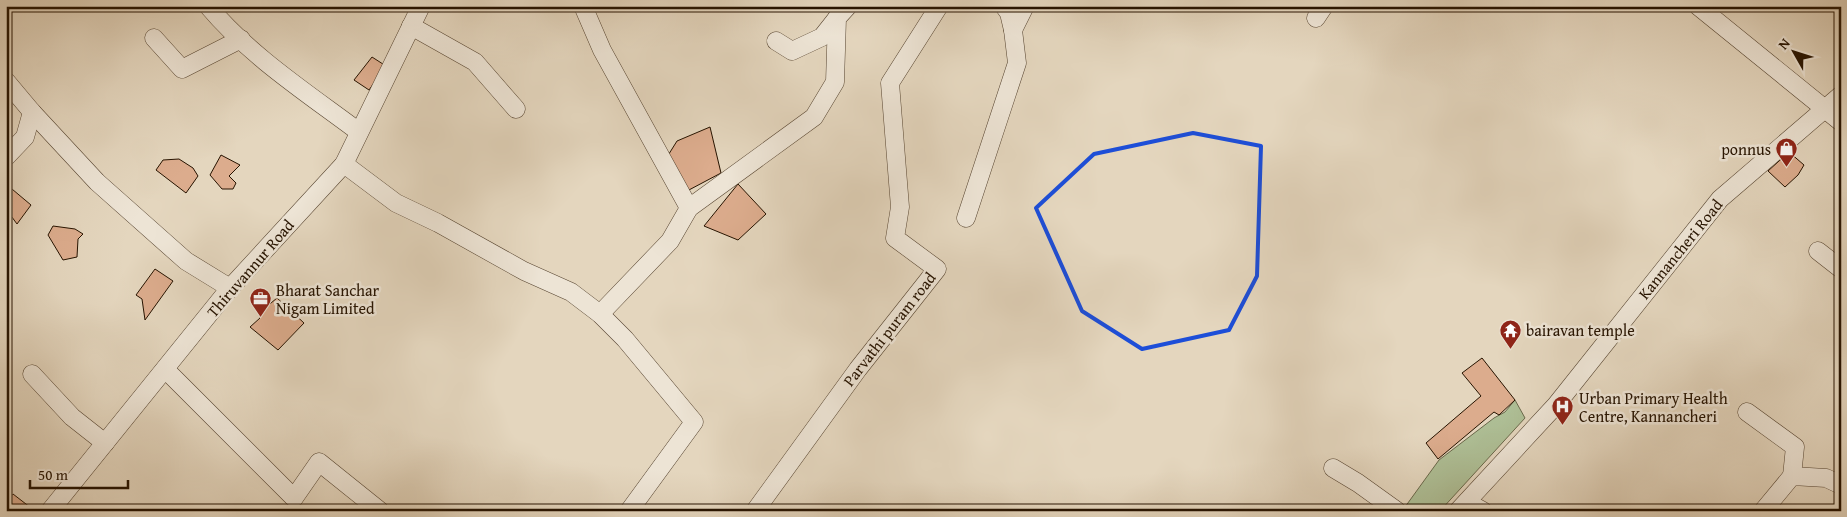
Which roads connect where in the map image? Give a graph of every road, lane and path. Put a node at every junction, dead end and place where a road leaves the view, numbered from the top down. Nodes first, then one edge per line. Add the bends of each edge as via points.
1 (208, 6) edge
2 (420, 6) edge
3 (583, 6) edge
4 (939, 6) edge
5 (1004, 6) edge
6 (1024, 6) edge
7 (1698, 6) edge
8 (843, 12) edge
9 (411, 26) junction
10 (1013, 30) junction
11 (154, 38) dead end
12 (241, 39) junction
13 (776, 42) dead end
14 (6, 80) edge
15 (1841, 95) edge
16 (1825, 108) junction
17 (516, 109) dead end
18 (32, 112) junction
19 (1841, 122) edge
20 (359, 132) junction
21 (6, 158) edge
22 (344, 164) junction
23 (689, 208) junction
24 (966, 218) dead end
25 (1818, 251) dead end
26 (1841, 269) edge
27 (230, 288) junction
28 (600, 314) junction
29 (165, 369) junction
30 (32, 374) dead end
31 (1747, 412) dead end
32 (105, 443) junction
33 (1333, 468) dead end
34 (1792, 476) junction
35 (1841, 486) edge
36 (1463, 506) edge
37 (759, 510) edge
38 (50, 511) edge
39 (380, 511) edge
40 (630, 511) edge
41 (1397, 511) edge
42 (1483, 511) edge
43 (1763, 511) edge

1 - 12 street
2 - 9 street, Thiruvannur Road
3 - 23 street via 602,50
4 - 37 street, Parvathi puram road via 890,83 900,207 895,238 937,269 858,369
5 - 10 street
6 - 10 street
7 - 16 street
8 - 13 street via 822,37 792,51
8 - 23 street via 835,82 814,117
9 - 17 street via 474,62
9 - 20 street, Thiruvannur Road
10 - 24 street via 1017,63
11 - 12 street via 182,69
12 - 20 street
14 - 18 street
15 - 16 street, Kannancheri Road
16 - 19 street
16 - 36 street, Kannancheri Road via 1720,199 1556,405
18 - 21 street via 25,137
18 - 27 street via 96,182 186,262
20 - 22 street, Thiruvannur Road
22 - 27 street, Thiruvannur Road
22 - 28 street via 396,203 571,292
23 - 28 street via 670,241
25 - 26 street
27 - 29 street, Thiruvannur Road
28 - 40 street via 694,422
29 - 32 street, Thiruvannur Road
29 - 39 street via 294,498 319,462
30 - 32 street via 72,417
31 - 34 street via 1796,447
32 - 38 street, Thiruvannur Road
33 - 41 street
34 - 35 street via 1826,478
34 - 43 street
36 - 42 street

